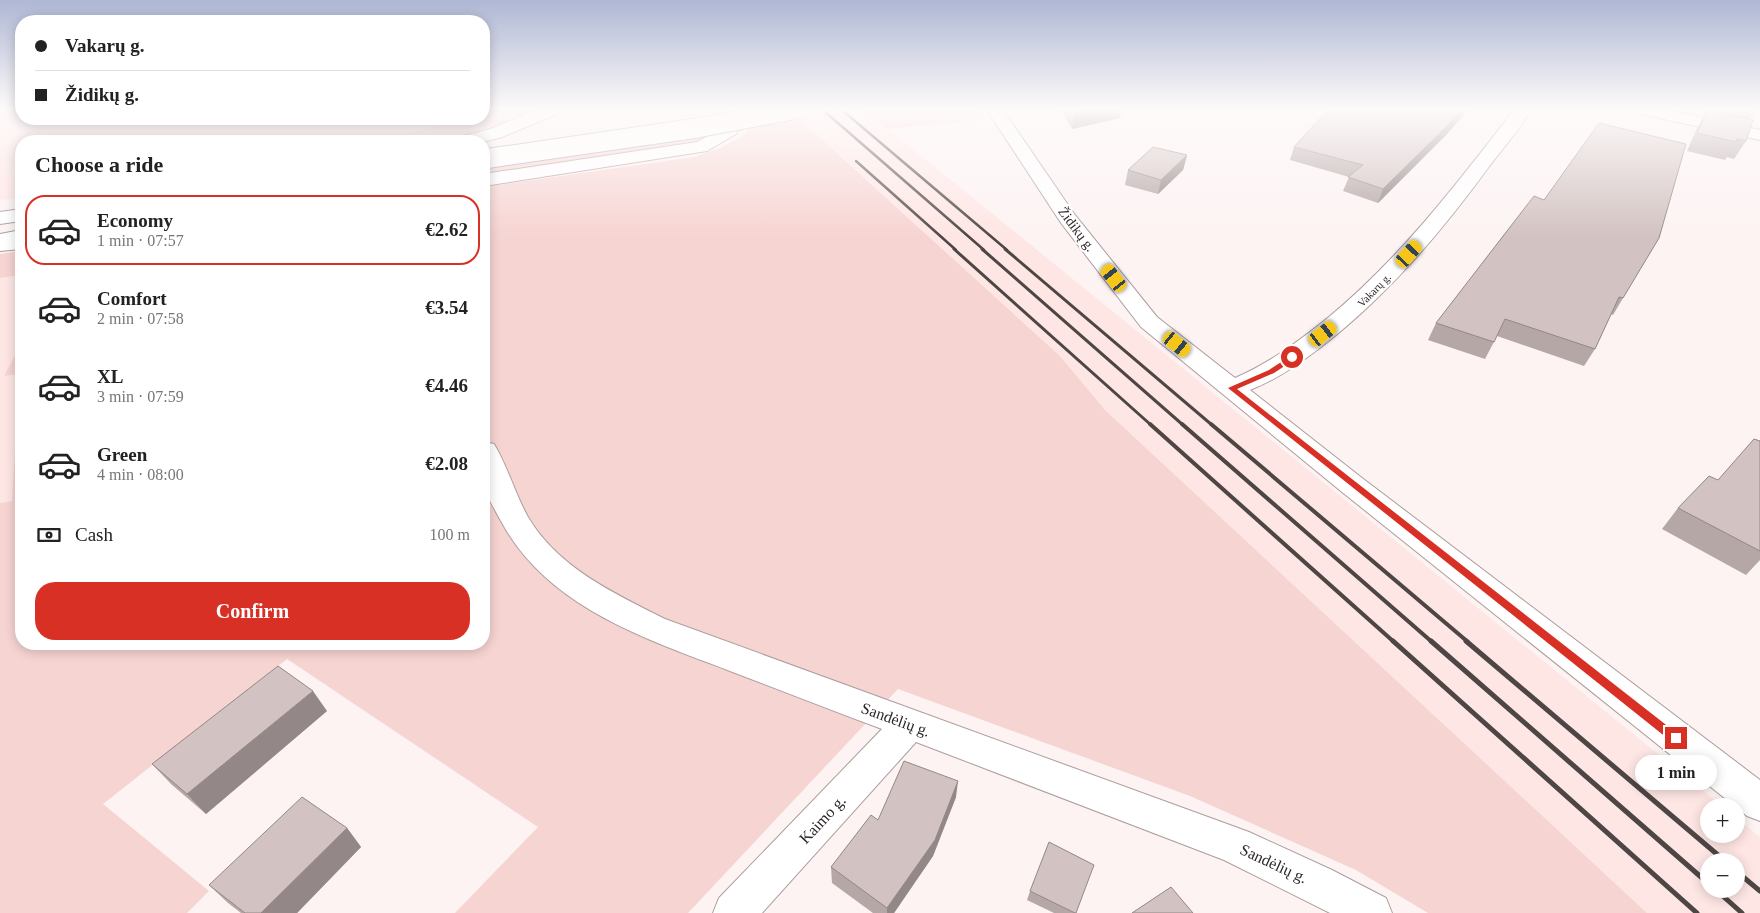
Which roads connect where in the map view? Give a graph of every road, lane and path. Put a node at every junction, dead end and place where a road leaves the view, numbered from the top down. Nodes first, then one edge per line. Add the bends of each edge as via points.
1 (528, 153) edge
2 (664, 153) edge
3 (1024, 153) edge
4 (1490, 153) edge
5 (490, 158) edge
6 (490, 179) edge
7 (15, 216) edge
8 (0, 218) edge
9 (15, 237) edge
10 (0, 240) edge
11 (15, 244) edge
12 (0, 245) edge
13 (1232, 388) junction
14 (490, 464) edge
15 (910, 724) junction
16 (1760, 803) edge
17 (734, 913) edge
18 (1371, 913) edge

1 - 5 street, bridge
2 - 6 street
3 - 13 street, Židikų g. via 1068,219 1149,322
4 - 13 street, Vakarų g. via 1439,220 1354,310 1272,372
7 - 8 street
9 - 10 street
11 - 12 street
13 - 16 street, Židikų g.
14 - 15 street, Sandėlių g. via 516,521 535,550 566,578 608,605 653,628
15 - 17 street, Kaimo g.
15 - 18 street, Sandėlių g. via 1235,845

